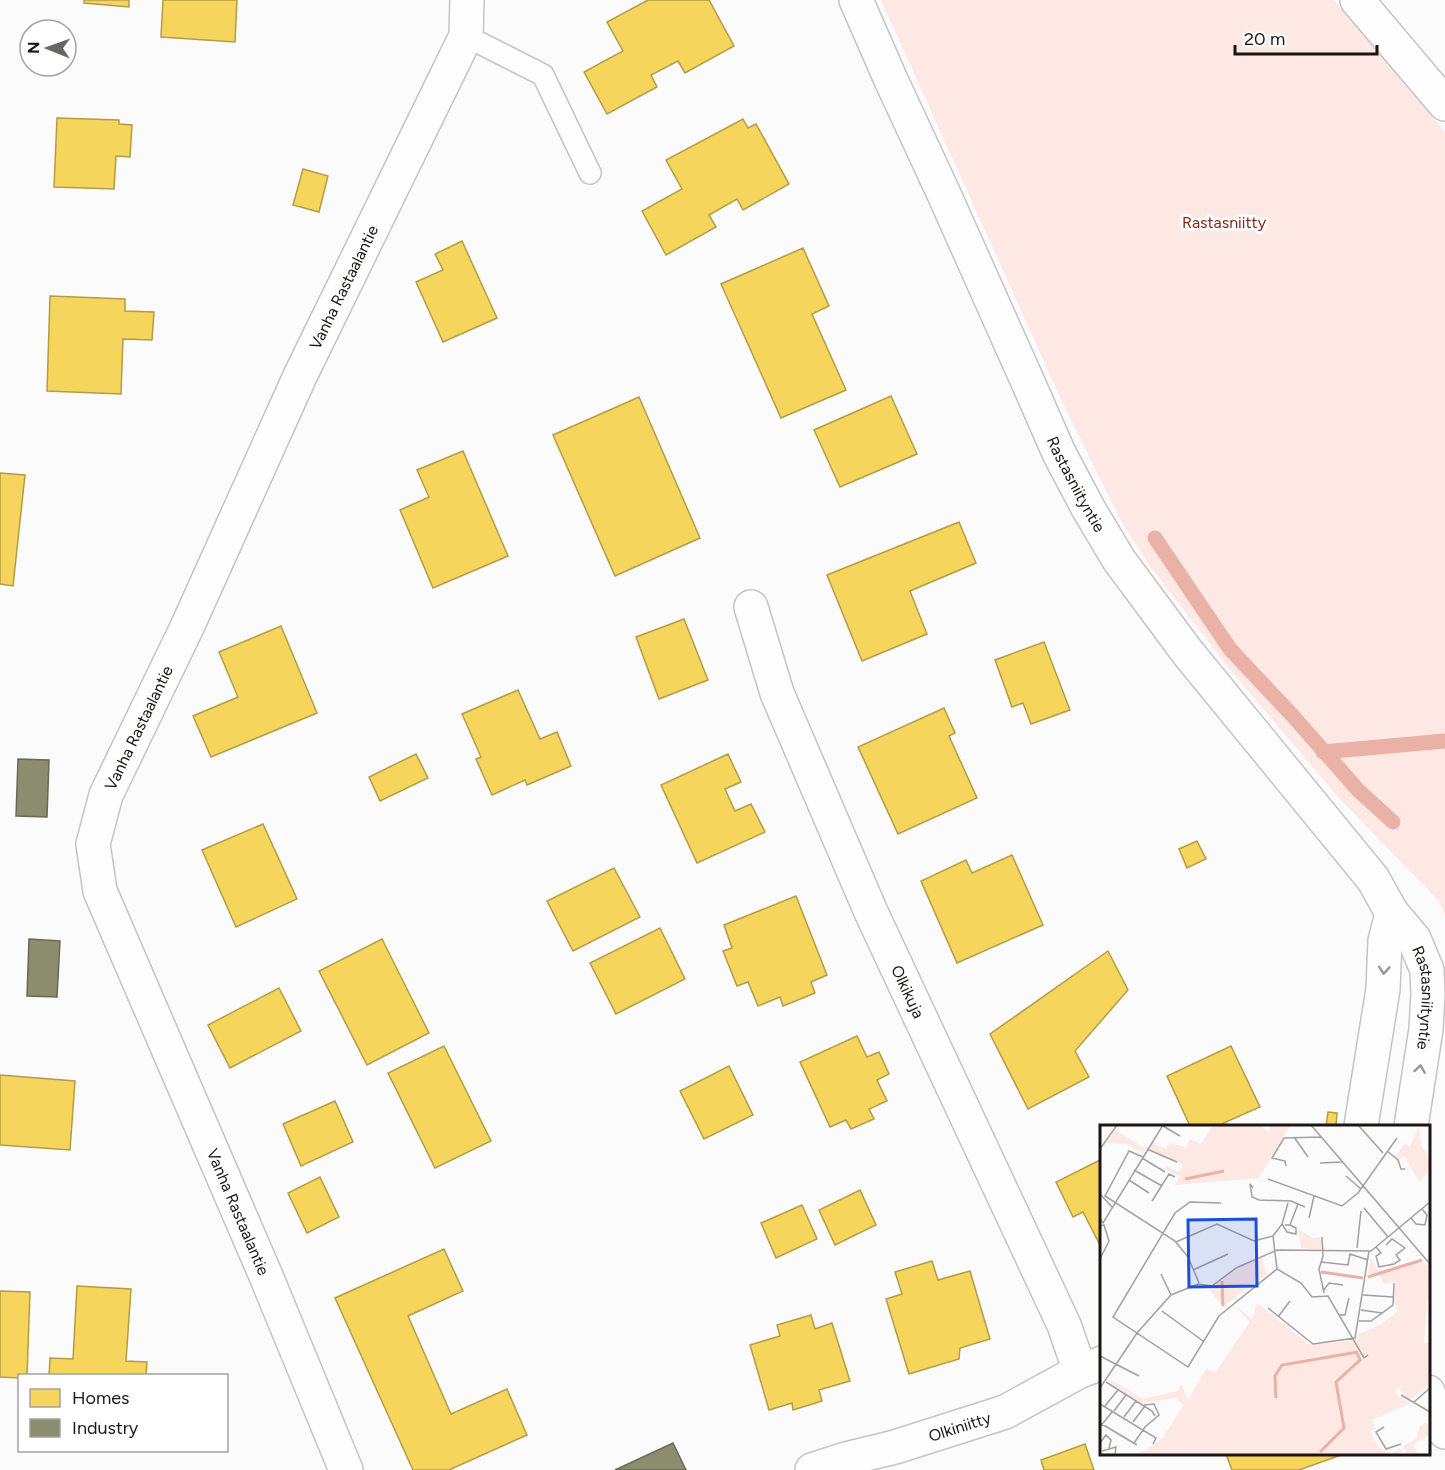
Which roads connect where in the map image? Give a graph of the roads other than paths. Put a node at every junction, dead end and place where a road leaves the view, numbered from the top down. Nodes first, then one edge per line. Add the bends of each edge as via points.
1 (467, 0) edge
2 (856, 0) edge
3 (1357, 0) edge
4 (466, 36) junction
5 (1445, 104) edge
6 (590, 173) dead end
7 (751, 607) dead end
8 (1392, 913) junction
9 (1360, 1125) edge
10 (1411, 1125) edge
11 (1090, 1367) edge
12 (1430, 1397) edge
13 (1445, 1432) edge
14 (346, 1470) edge
15 (812, 1470) edge

1 - 4 street, Vanha Rastaalantie
2 - 8 street, Rastasniityntie via 1059,453 1093,517 1119,560 1188,653 1373,879
3 - 5 street
4 - 6 lane via 543,75
4 - 14 street, Vanha Rastaalantie via 300,376 106,795 93,844 100,891
7 - 11 street, Olkikuja via 777,693 871,912 1064,1325
8 -> 9 street, Rastasniityntie
10 -> 8 street, Rastasniityntie via 1426,1029 1427,970 1414,939
11 - 15 street, Olkiniitty via 1005,1412
12 - 13 street

